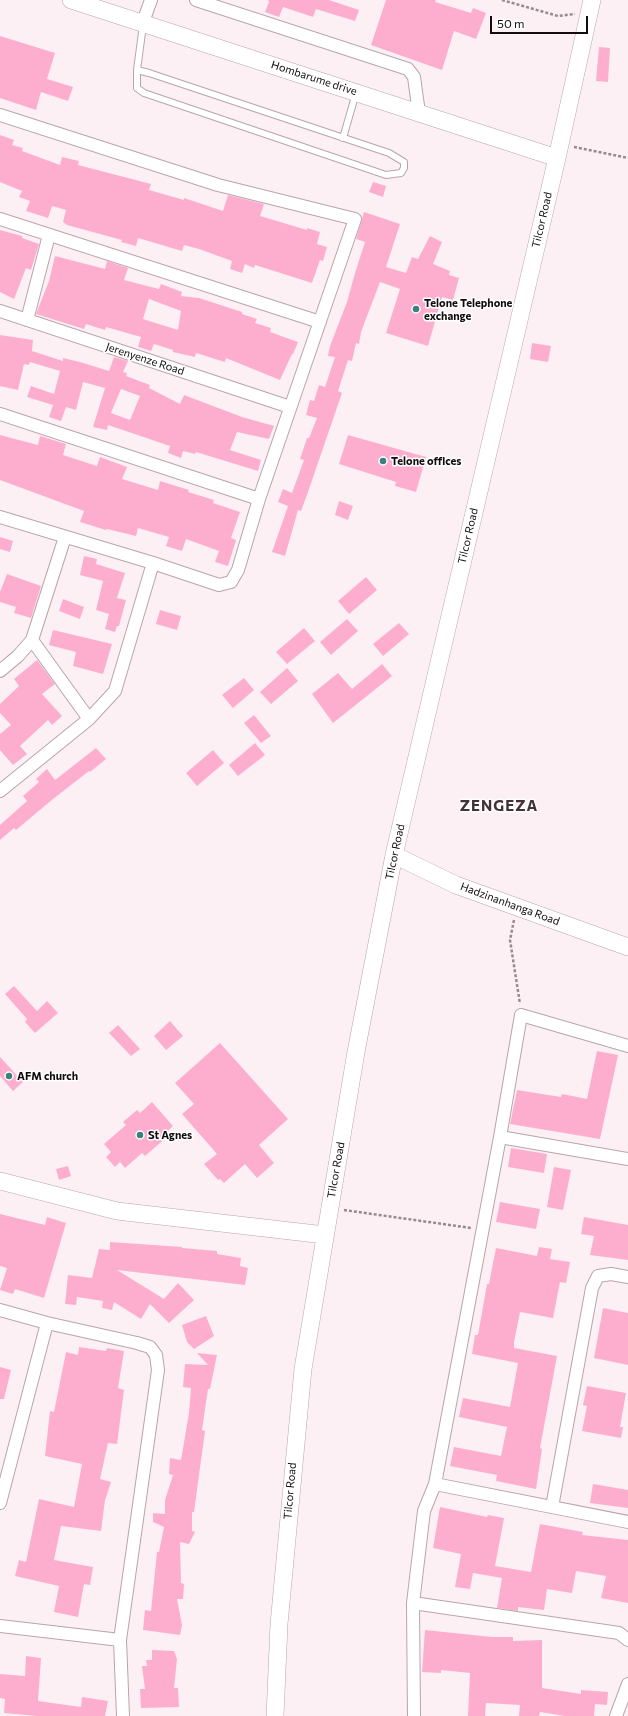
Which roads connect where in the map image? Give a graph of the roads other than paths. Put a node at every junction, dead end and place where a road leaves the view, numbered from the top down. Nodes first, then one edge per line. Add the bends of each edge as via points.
1 (71, 0) edge
2 (151, 0) edge
3 (196, 0) edge
4 (590, 6) edge
5 (143, 22) junction
6 (137, 70) junction
7 (356, 92) junction
8 (419, 113) junction
9 (0, 115) edge
10 (343, 138) junction
11 (558, 151) junction
12 (0, 219) edge
13 (48, 235) junction
14 (0, 311) edge
15 (26, 320) junction
16 (320, 322) junction
17 (290, 407) junction
18 (0, 414) edge
19 (259, 499) junction
20 (0, 517) edge
21 (65, 537) junction
22 (153, 563) junction
23 (32, 640) junction
24 (0, 671) edge
25 (89, 719) junction
26 (0, 792) edge
27 (394, 855) junction
28 (628, 947) edge
29 (628, 1046) edge
30 (500, 1137) junction
31 (628, 1159) edge
32 (0, 1181) edge
33 (325, 1235) junction
34 (628, 1277) edge
35 (0, 1310) edge
36 (47, 1323) junction
37 (435, 1484) junction
38 (0, 1503) edge
39 (552, 1507) junction
40 (628, 1522) edge
41 (413, 1603) junction
42 (0, 1626) edge
43 (120, 1640) junction
44 (628, 1640) edge
45 (628, 1684) edge
46 (123, 1716) edge
47 (274, 1716) edge
48 (414, 1716) edge
49 (616, 1716) edge

1 - 5 street, Hombarume drive
2 - 5 street
3 - 8 street via 408,69 414,77
4 - 11 street, Tilcor Road
5 - 6 lane
5 - 7 street, Hombarume drive
6 - 10 lane
6 - 10 lane via 137,88 144,93 386,175 401,173 404,162 396,156
7 - 8 street, Hombarume drive
7 - 10 lane
8 - 11 street, Hombarume drive
9 - 16 street via 218,185 355,219
11 - 27 street, Tilcor Road
12 - 13 street
13 - 15 street
13 - 16 street
14 - 15 street, Jerenyenze Road
15 - 17 street, Jerenyenze Road
16 - 17 street
17 - 19 street
18 - 19 street
19 - 22 street via 238,570 231,582 220,585
20 - 21 street
21 - 22 street
21 - 23 street
22 - 25 street via 116,690
23 - 24 street
23 - 25 street
25 - 26 street
27 - 28 street, Hadzinanhanga Road via 456,885
27 - 33 street, Tilcor Road via 356,1052
29 - 30 street via 521,1015
30 - 31 street
30 - 37 street
32 - 33 street via 117,1210
33 - 47 street, Tilcor Road via 303,1369 279,1617
34 - 39 street via 611,1274 598,1276 592,1288
35 - 36 street
36 - 38 street
36 - 43 street via 137,1343 150,1347 156,1355 158,1370
37 - 39 street
37 - 41 street via 424,1512
39 - 40 street
41 - 44 street via 619,1634
41 - 48 street
42 - 43 street
43 - 46 street
45 - 49 street

